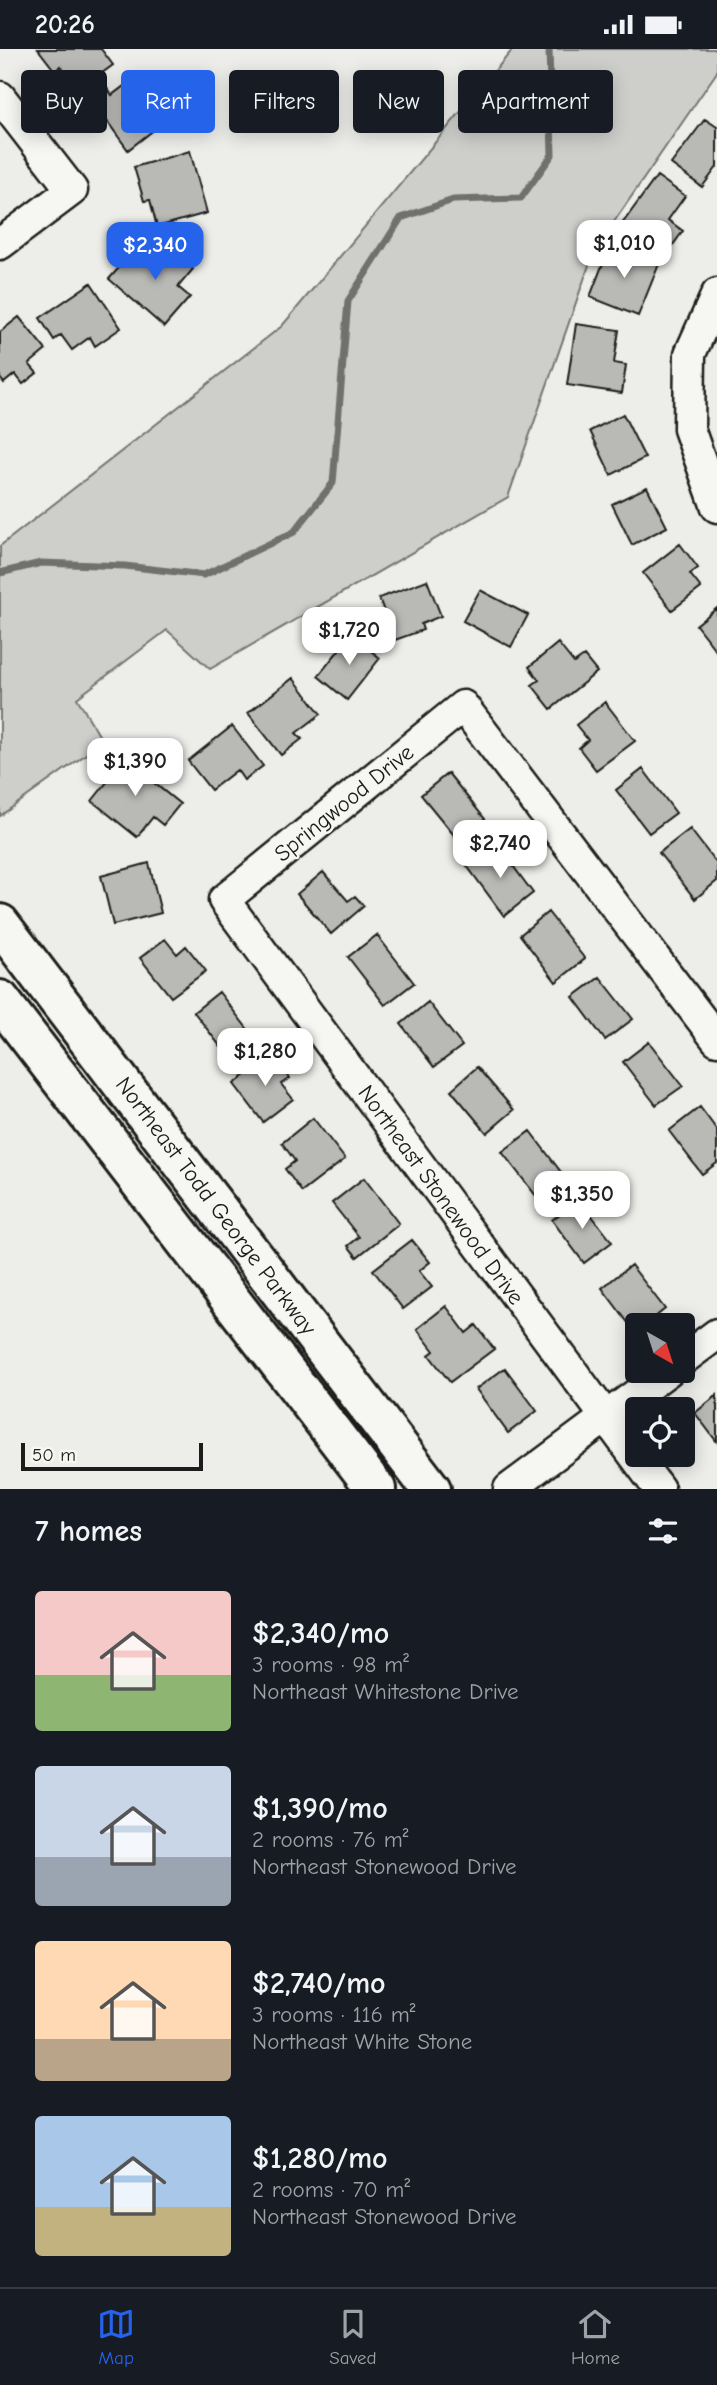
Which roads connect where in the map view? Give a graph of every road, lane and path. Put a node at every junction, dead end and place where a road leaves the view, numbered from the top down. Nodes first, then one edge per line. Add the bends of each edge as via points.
1 (0, 97) edge
2 (0, 244) edge
3 (717, 294) edge
4 (717, 507) edge
5 (224, 900) joint
6 (0, 923) edge
7 (0, 1000) edge
8 (717, 1040) edge
9 (717, 1333) edge
10 (695, 1350) edge
11 (652, 1383) edge
12 (605, 1419) junction
13 (376, 1489) edge
14 (431, 1489) edge
15 (509, 1489) edge
16 (659, 1489) edge

1 - 2 street via 72,190
3 - 4 street via 690,354 689,429
5 - 8 street, Springwood Drive via 463,706
5 - 12 street, Northeast Stonewood Drive
6 - 14 main road, Northeast Todd George Parkway
7 - 13 main road, Northeast Todd George Parkway
9 - 10 street
11 - 12 street
12 - 15 street
12 - 16 street, Northeast Stonewood Drive

